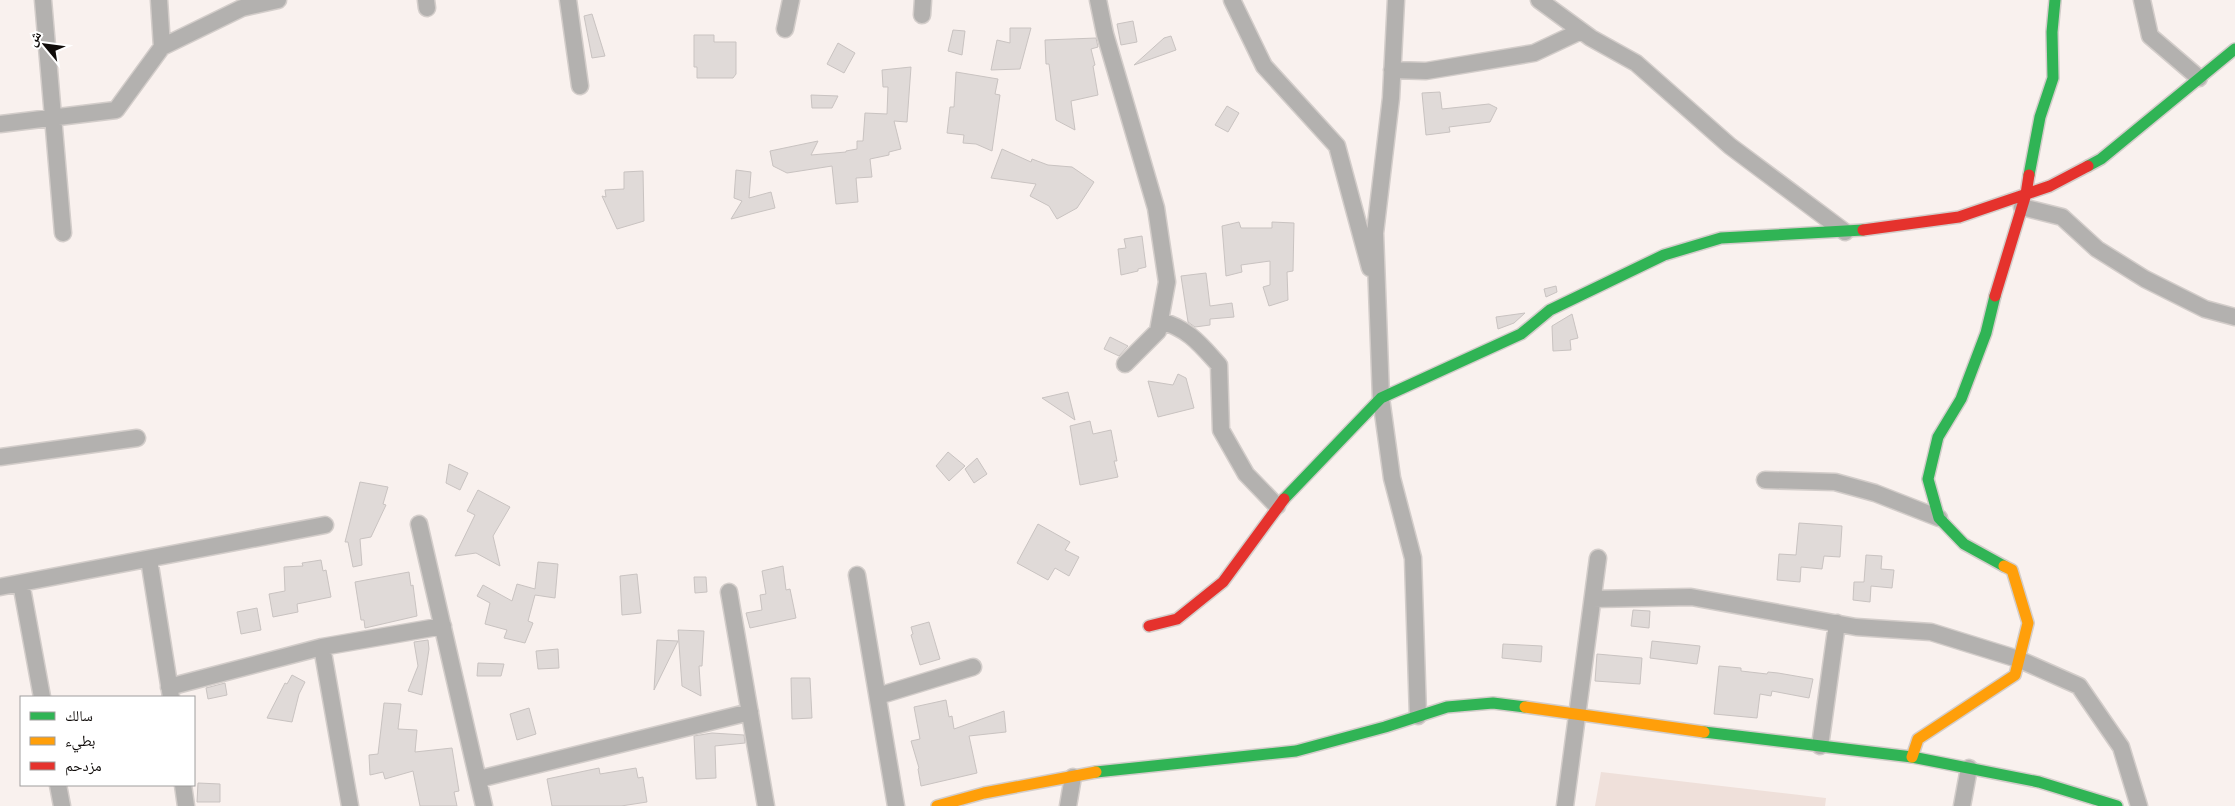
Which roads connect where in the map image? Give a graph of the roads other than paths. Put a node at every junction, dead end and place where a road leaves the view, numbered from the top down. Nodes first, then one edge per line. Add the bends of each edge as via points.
1 (43, 0) edge
2 (159, 0) edge
3 (278, 0) edge
4 (568, 0) edge
5 (791, 0) edge
6 (1098, 0) edge
7 (1232, 0) edge
8 (1396, 0) edge
9 (1538, 0) edge
10 (2055, 0) edge
11 (2142, 0) edge
12 (785, 29) dead end
13 (1581, 31) junction
14 (162, 48) junction
15 (2235, 49) edge
16 (1392, 70) junction
17 (2199, 78) junction
18 (580, 86) dead end
19 (53, 118) junction
20 (0, 124) edge
21 (2024, 200) junction
22 (1845, 232) junction
23 (63, 233) dead end
24 (1377, 294) junction
25 (2235, 316) edge
26 (1160, 321) junction
27 (1125, 364) dead end
28 (1381, 398) junction
29 (137, 438) dead end
30 (0, 457) edge
31 (1765, 480) dead end
32 (1277, 506) junction
33 (1939, 518) junction
34 (419, 524) dead end
35 (325, 525) dead end
36 (1598, 558) dead end
37 (149, 559) junction
38 (857, 575) dead end
39 (21, 583) junction
40 (0, 586) edge
41 (729, 592) dead end
42 (1593, 599) junction
43 (1837, 623) junction
44 (443, 626) junction
45 (1149, 626) dead end
46 (322, 647) junction
47 (2018, 659) junction
48 (973, 667) dead end
49 (170, 692) edge
50 (42, 696) edge
51 (878, 696) junction
52 (750, 712) junction
53 (1578, 714) junction
54 (1418, 716) junction
55 (1820, 746) junction
56 (1912, 757) junction
57 (1969, 768) junction
58 (1073, 777) junction
59 (479, 779) junction
60 (58, 786) edge
61 (183, 786) edge
62 (2098, 803) edge
63 (62, 806) edge
64 (186, 806) edge
65 (350, 806) edge
66 (484, 806) edge
67 (766, 806) edge
68 (896, 806) edge
69 (937, 806) edge
70 (1068, 806) edge
71 (1565, 806) edge
72 (1962, 806) edge
73 (2118, 806) edge
74 (2139, 806) edge

1 - 19 street
2 - 14 street
3 - 14 street via 242,8
4 - 18 street
5 - 12 street
6 - 26 street via 1156,208 1167,282
7 - 24 street via 1264,66 1337,146
8 - 16 street
9 - 13 street
10 - 21 street via 2053,78 2040,117
11 - 17 street via 2150,36
13 - 16 street via 1534,53 1426,71
13 - 22 street via 1636,63 1730,146
14 - 19 street via 116,110
15 - 17 street
16 - 24 street via 1375,233
17 - 21 street via 2101,159
19 - 20 street
19 - 23 street
21 - 22 street via 1959,216
21 - 25 street via 2062,217 2097,249 2145,279 2205,309
21 - 33 street via 1986,333 1960,399 1938,438 1928,478
22 - 28 street via 1783,232 1721,238 1664,255 1550,310 1521,334
24 - 28 street
26 - 27 street via 1158,330
26 - 32 street via 1176,325 1198,342 1219,365 1222,430 1246,474
28 - 32 street
28 - 54 street via 1392,478 1413,558
29 - 30 street
31 - 33 street via 1835,482 1875,493
32 - 45 street via 1223,582 1177,619
33 - 47 street via 1964,544 2012,570 2028,623
34 - 44 street
35 - 37 street
36 - 42 street
37 - 39 street
37 - 49 street
38 - 51 street
39 - 40 street
39 - 50 street
41 - 52 street
42 - 43 street via 1691,597
42 - 53 street
43 - 47 street via 1931,632
43 - 55 street
44 - 46 street
44 - 59 street
46 - 49 street
46 - 65 street
47 - 56 street via 2016,675 1918,739
47 - 74 street via 2079,686 2121,747
48 - 51 street
51 - 68 street
52 - 59 street
52 - 67 street
53 - 54 street via 1493,703 1447,707
53 - 55 street
53 - 71 street
54 - 58 street via 1296,750 1112,769
55 - 56 street
56 - 57 street
57 - 62 street via 2039,782
57 - 72 street
58 - 69 street via 984,793
58 - 70 street
59 - 66 street
60 - 63 street
61 - 64 street
62 - 73 street

